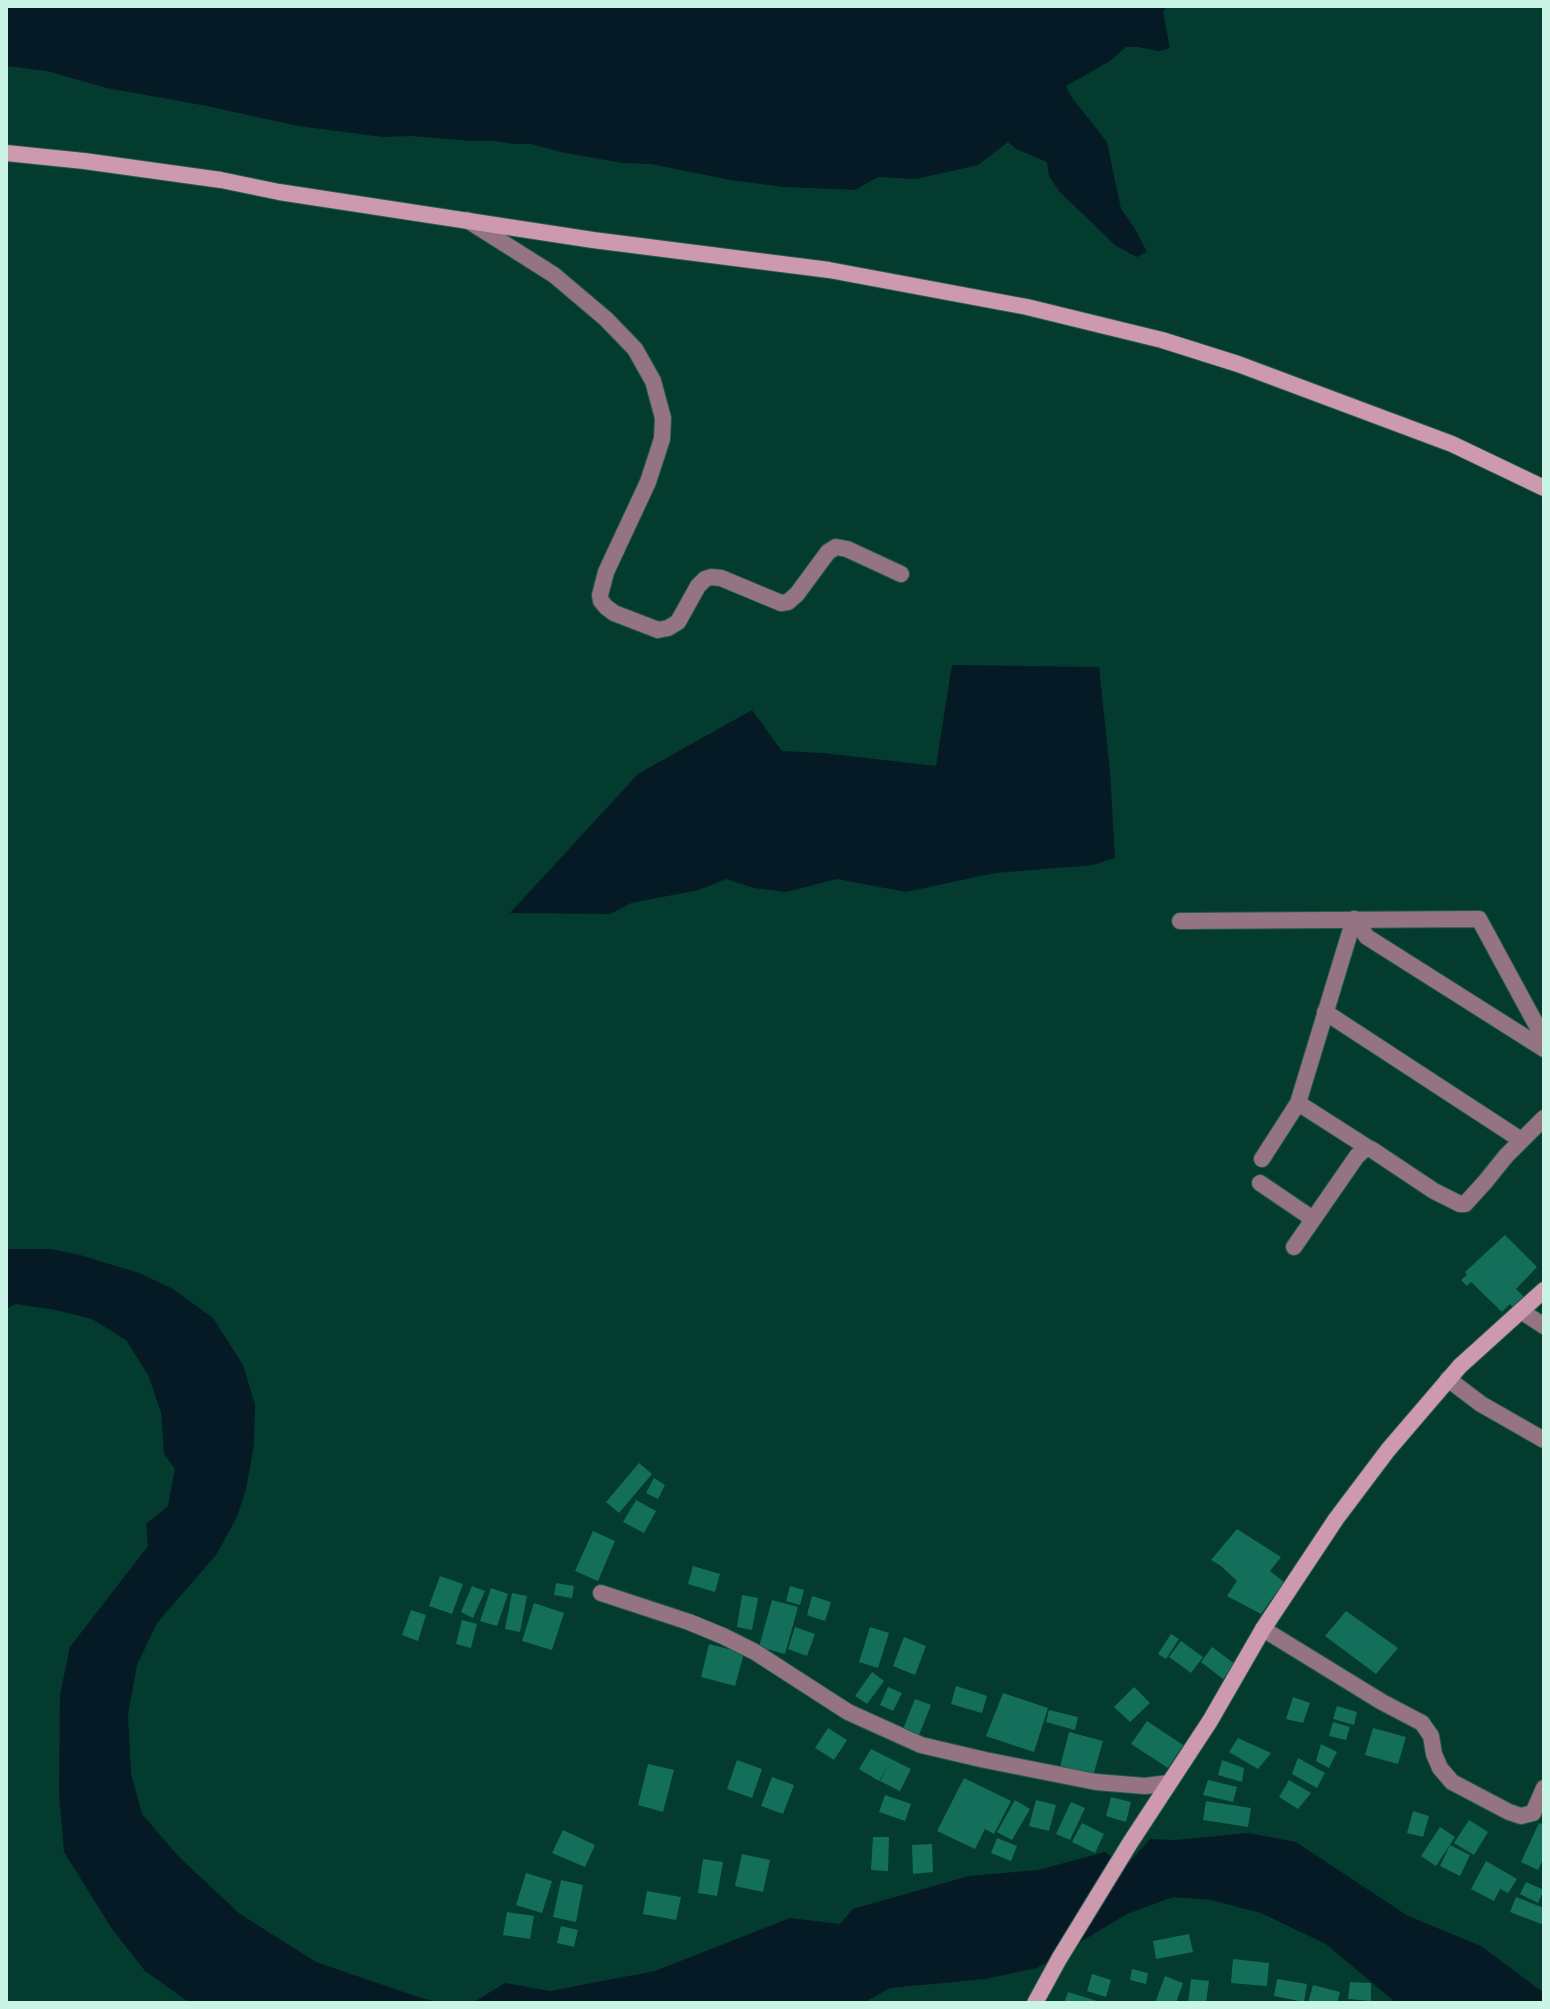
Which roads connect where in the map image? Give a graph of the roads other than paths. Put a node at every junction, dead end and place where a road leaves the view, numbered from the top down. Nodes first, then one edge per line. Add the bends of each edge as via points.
1 (6, 153) edge
2 (467, 220) junction
3 (1544, 488) edge
4 (901, 574) dead end
5 (1354, 919) junction
6 (1180, 921) dead end
7 (1325, 1012) junction
8 (1544, 1039) edge
9 (1544, 1049) edge
10 (1298, 1103) junction
11 (1544, 1118) edge
12 (1521, 1140) junction
13 (1370, 1149) junction
14 (1262, 1159) dead end
15 (1260, 1183) dead end
16 (1313, 1219) junction
17 (1294, 1247) dead end
18 (1544, 1290) edge
19 (1521, 1311) junction
20 (1544, 1326) edge
21 (1448, 1379) junction
22 (1544, 1440) edge
23 (601, 1593) dead end
24 (1263, 1629) junction
25 (1169, 1783) junction
26 (1544, 1788) edge
27 (1035, 2003) edge

1 - 2 street via 221,180
2 - 3 street via 829,270 1098,323 1238,364 1415,428
2 - 4 street via 554,275 606,319 635,349 653,381 663,418 662,439 606,572 600,595 606,607 658,630 668,628 678,622 698,586 711,577 788,602 836,547
5 - 6 street
5 - 7 street
5 - 8 street via 1479,919
5 - 9 street via 1367,937
7 - 10 street
7 - 12 street
10 - 13 street
10 - 14 street
11 - 12 street
12 - 13 street via 1463,1205
13 - 16 street via 1357,1156
15 - 16 street
16 - 17 street
18 - 19 street
19 - 20 street
19 - 21 street
21 - 22 street
21 - 24 street via 1336,1519
23 - 25 street via 734,1641 848,1712 921,1745 1096,1782
24 - 25 street
24 - 26 street via 1422,1723 1440,1768 1452,1782 1521,1816 1533,1813
25 - 27 street

